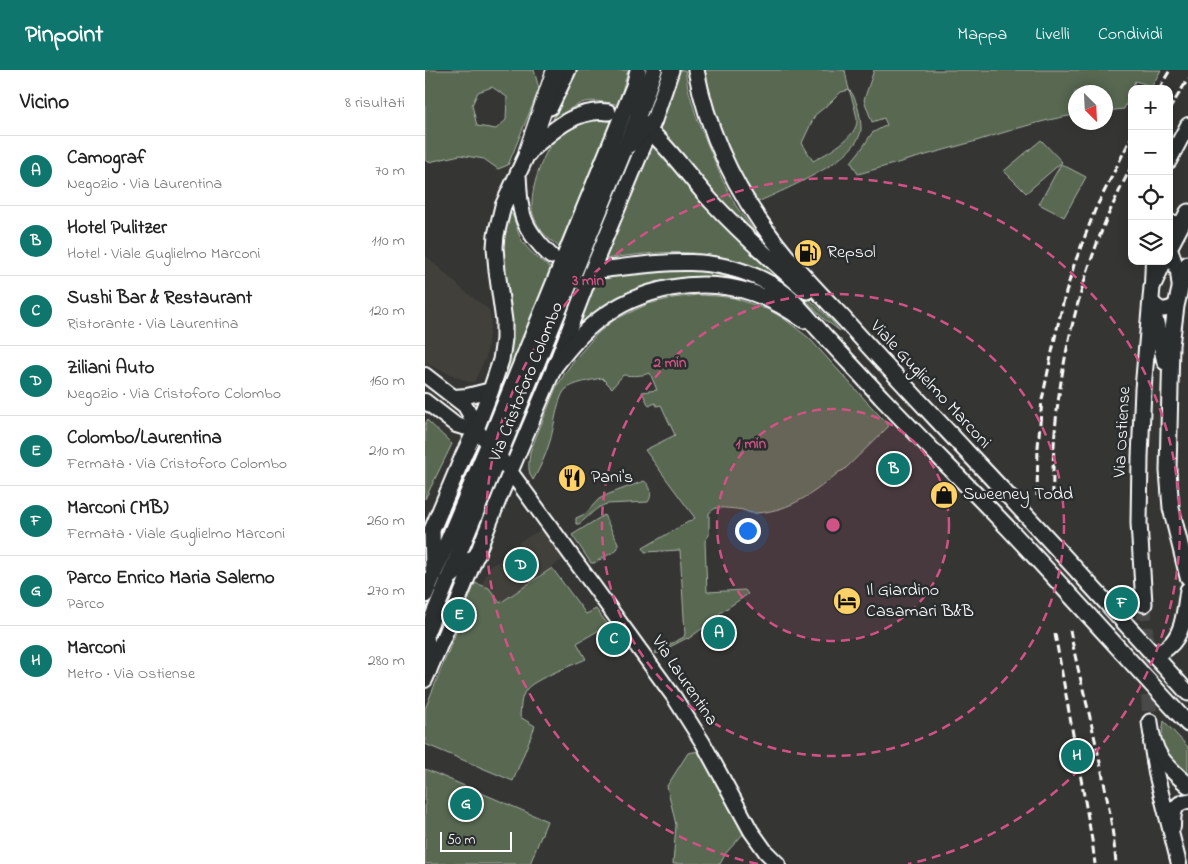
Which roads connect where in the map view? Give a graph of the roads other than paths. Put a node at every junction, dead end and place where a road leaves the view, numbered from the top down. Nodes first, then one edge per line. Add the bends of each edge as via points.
1 (556, 70) edge
2 (568, 70) edge
3 (638, 70) edge
4 (654, 70) edge
5 (671, 70) edge
6 (697, 70) edge
7 (608, 112) dead end
8 (654, 120) junction
9 (1188, 125) edge
10 (656, 137) dead end
11 (624, 149) junction
12 (528, 152) junction
13 (1173, 153) edge
14 (518, 172) junction
15 (1180, 219) edge
16 (1173, 237) edge
17 (1173, 253) edge
18 (551, 256) dead end
19 (1159, 265) edge
20 (1161, 265) edge
21 (1183, 268) edge
22 (600, 270) dead end
23 (1151, 294) junction
24 (1176, 306) junction
25 (837, 312) junction
26 (820, 331) junction
27 (555, 366) junction
28 (425, 375) edge
29 (1170, 378) junction
30 (491, 390) junction
31 (454, 397) junction
32 (425, 401) edge
33 (476, 429) junction
34 (489, 443) junction
35 (499, 456) junction
36 (510, 471) junction
37 (433, 530) junction
38 (425, 548) edge
39 (477, 555) junction
40 (433, 574) junction
41 (1188, 577) edge
42 (449, 578) junction
43 (1188, 590) edge
44 (425, 595) edge
45 (1144, 604) tunnel mouth
46 (425, 635) edge
47 (1153, 654) junction
48 (427, 675) edge
49 (1188, 693) edge
50 (1188, 724) edge
51 (1150, 729) joint
52 (1188, 784) edge
53 (1188, 801) edge
54 (1173, 839) junction
55 (778, 864) edge
56 (1179, 864) edge

1 - 12 highway
2 - 12 main road, Via Cristoforo Colombo
3 - 34 main road, Via Cristoforo Colombo
4 - 11 main road, Via Cristoforo Colombo
5 - 8 main road, Via Cristoforo Colombo
6 - 25 main road, Viale Guglielmo Marconi via 715,136 743,195 785,255
7 - 12 main road via 586,113 573,118
8 - 11 main road
8 - 27 main road, Via Cristoforo Colombo
9 - 13 main road
10 - 25 main road via 734,225 801,287
11 - 35 main road, Via Cristoforo Colombo
12 - 14 main road, Via Cristoforo Colombo
14 - 18 main road via 525,224
14 - 30 main road, Via Cristoforo Colombo via 503,206 496,235 505,332 501,360
15 - 16 main road
17 - 21 main road
19 - 23 main road
20 - 21 main road
21 - 24 main road
22 - 26 main road via 684,262 746,273 782,292
23 - 24 main road via 1157,308 1162,310
23 - 29 main road
23 - 45 main road, Via Ostiense via 1139,470
24 - 29 main road
25 - 47 main road, Viale Guglielmo Marconi
26 - 27 main road via 789,310 755,294 710,286 675,287 621,304 585,332
26 - 50 main road via 1010,530
27 - 36 main road, Via Cristoforo Colombo
28 - 31 main road, Via Laurentina
29 - 41 main road via 1168,482 1173,520
30 - 31 main road
30 - 33 main road, Via Cristoforo Colombo
31 - 33 main road, Via Laurentina via 468,410
32 - 33 main road, Via Laurentina via 456,424
33 - 34 main road, Via Laurentina
33 - 37 main road, Via Cristoforo Colombo
34 - 35 main road, Via Laurentina
34 - 40 main road, Via Cristoforo Colombo
35 - 36 main road, Via Laurentina
35 - 42 main road, Via Cristoforo Colombo
36 - 39 main road, Via Cristoforo Colombo
36 - 55 main road, Via Laurentina via 675,697 751,831
37 - 38 main road, Via Cristoforo Colombo
37 - 40 main road
39 - 42 main road
39 - 48 main road, Via Cristoforo Colombo
40 - 44 main road, Via Cristoforo Colombo
42 - 46 main road, Via Cristoforo Colombo
43 - 47 main road via 1177,635 1168,647
46 - 48 main road
47 - 49 main road, Viale Guglielmo Marconi
51 - 52 main road via 1154,747 1162,760
51 - 54 main road via 1151,750
53 - 54 main road via 1178,804 1175,810
54 - 56 main road

